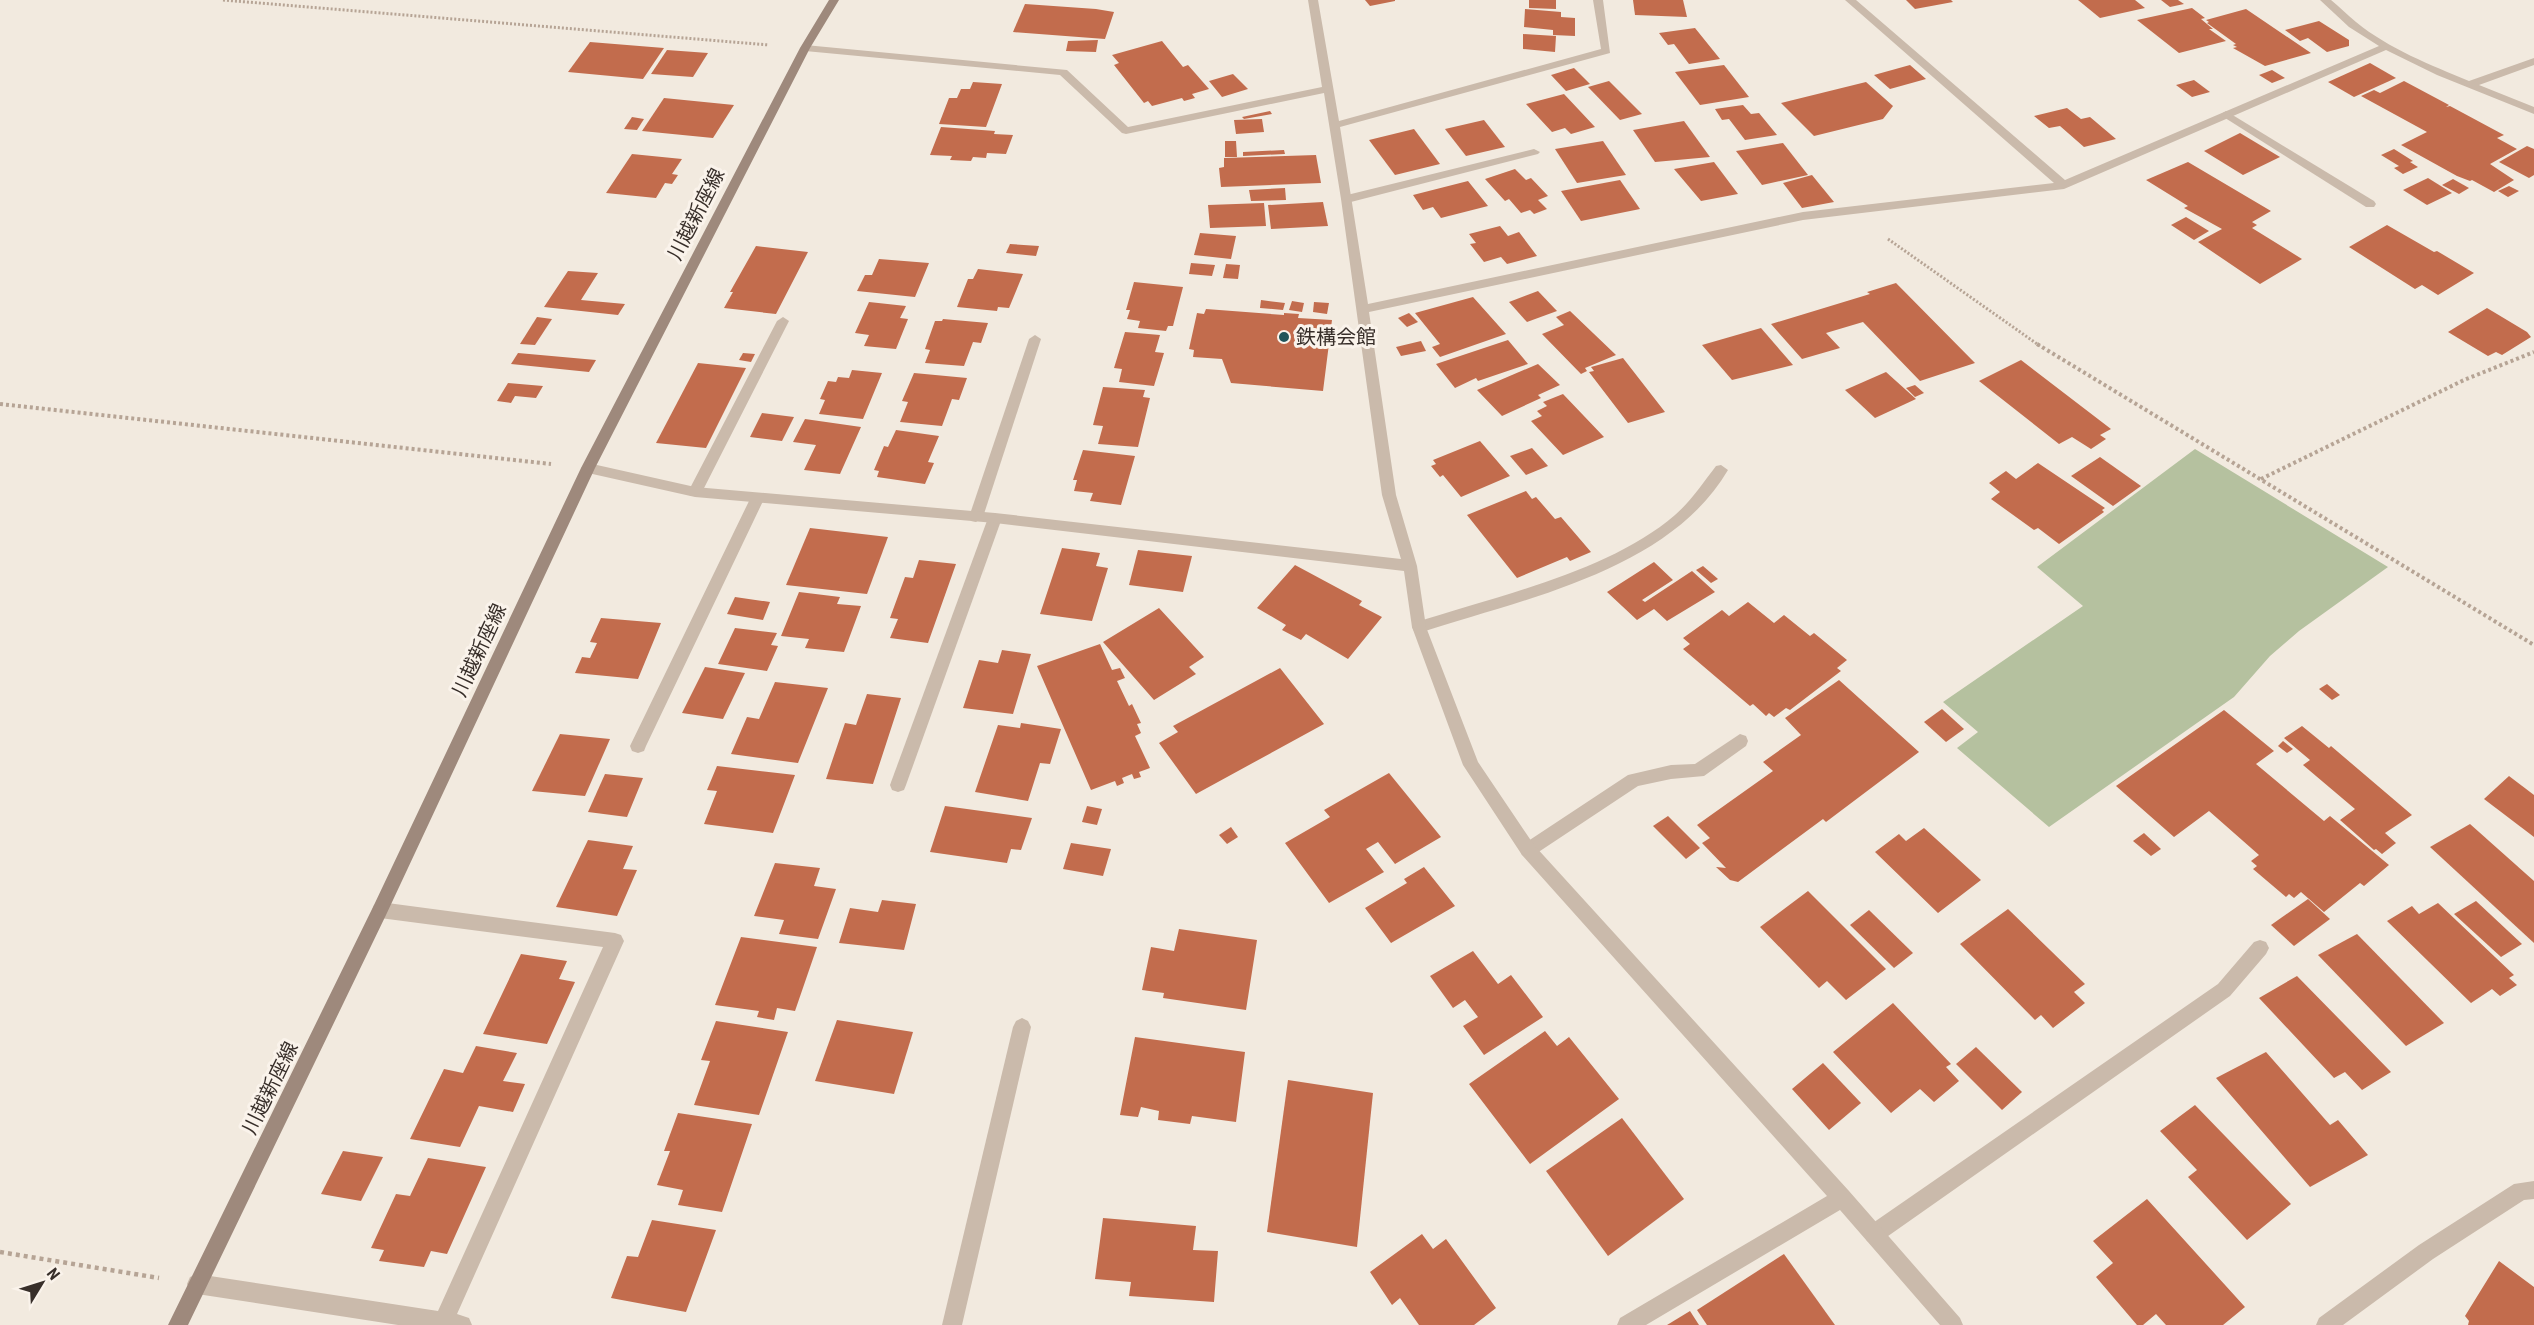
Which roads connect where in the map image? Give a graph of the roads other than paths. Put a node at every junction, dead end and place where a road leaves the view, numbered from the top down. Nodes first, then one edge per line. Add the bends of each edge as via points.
1 (834, 0) edge
2 (1313, 0) edge
3 (1598, 0) edge
4 (1850, 0) edge
5 (2325, 0) edge
6 (2387, 46) junction
7 (806, 48) junction
8 (2534, 61) edge
9 (2469, 85) junction
10 (1327, 89) junction
11 (2534, 111) edge
12 (2226, 114) junction
13 (1333, 126) junction
14 (1534, 152) dead end
15 (2064, 185) junction
16 (1347, 199) junction
17 (2370, 204) dead end
18 (1363, 309) junction
19 (783, 321) dead end
20 (1035, 339) dead end
21 (588, 468) junction
22 (1721, 470) dead end
23 (694, 492) junction
24 (757, 499) junction
25 (976, 517) junction
26 (995, 518) junction
27 (1410, 566) junction
28 (1419, 627) junction
29 (1740, 741) dead end
30 (638, 746) dead end
31 (898, 784) dead end
32 (1528, 850) junction
33 (380, 910) junction
34 (2260, 948) dead end
35 (1022, 1027) dead end
36 (2534, 1190) edge
37 (1842, 1198) junction
38 (1874, 1234) junction
39 (197, 1284) junction
40 (453, 1323) edge
41 (178, 1325) edge
42 (952, 1325) edge
43 (1627, 1325) edge
44 (1953, 1325) edge
45 (2326, 1325) edge

1 - 7 main road, 川越新座線
2 - 10 street
3 - 13 street via 1606,51
4 - 15 street
5 - 6 street
6 - 9 street
6 - 12 street
7 - 10 street via 1063,72 1126,131
7 - 21 main road, 川越新座線
8 - 9 street
9 - 11 street
10 - 13 street
12 - 15 street
12 - 17 street
13 - 16 street
14 - 16 street
15 - 18 street via 1803,216
16 - 18 street
18 - 27 street via 1389,495
19 - 23 street
20 - 25 street
21 - 23 street
21 - 33 main road, 川越新座線
22 - 28 street via 1678,521 1629,552 1557,581
23 - 24 street
24 - 25 street
24 - 30 street
25 - 26 street
26 - 27 street
26 - 31 street
27 - 28 street
28 - 32 street via 1471,765
29 - 32 street via 1698,771 1634,780
32 - 37 street
33 - 39 main road, 川越新座線
33 - 40 street via 615,941
34 - 38 street via 2224,990
35 - 42 street
36 - 45 street via 2521,1191 2436,1245
37 - 38 street
37 - 43 street
38 - 44 street
39 - 40 street
39 - 41 main road, 川越新座線

